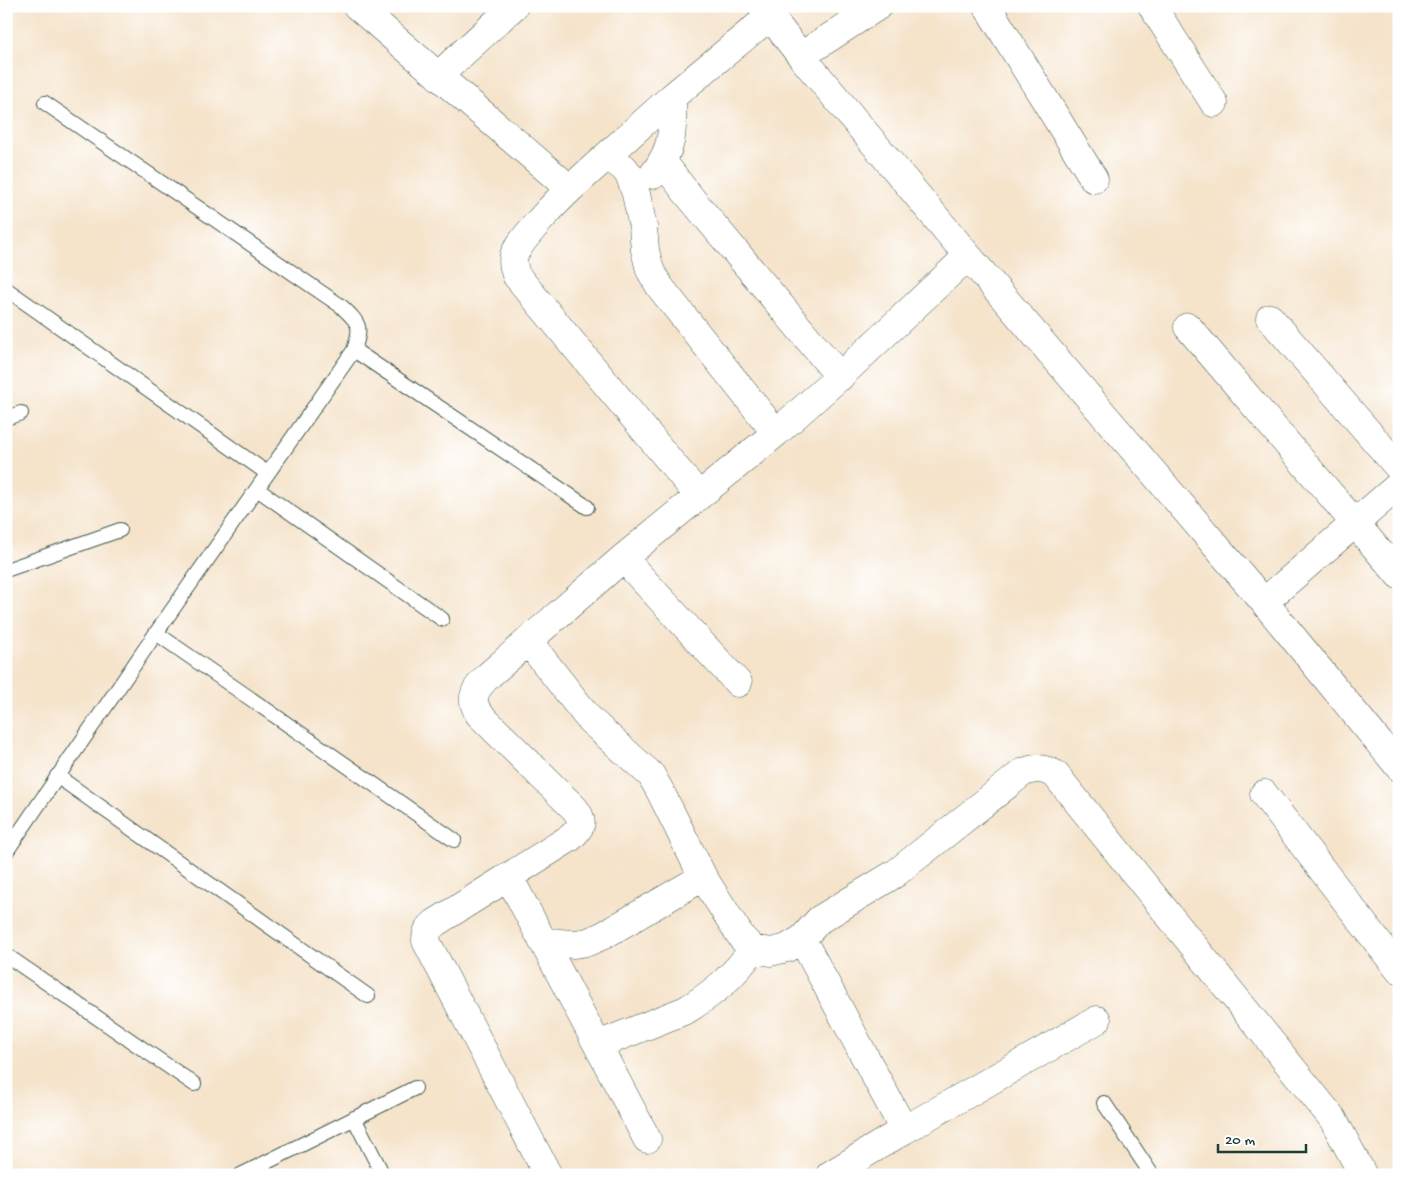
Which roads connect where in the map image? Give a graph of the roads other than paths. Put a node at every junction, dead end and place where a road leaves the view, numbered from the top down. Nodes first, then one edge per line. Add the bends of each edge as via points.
1 (358, 6) edge
2 (514, 6) edge
3 (878, 6) edge
4 (987, 6) edge
5 (1152, 6) edge
6 (766, 11) edge
7 (801, 56) junction
8 (438, 76) junction
9 (672, 97) junction
10 (45, 103) dead end
11 (1214, 103) dead end
12 (608, 156) junction
13 (663, 162) junction
14 (1094, 179) dead end
15 (570, 189) junction
16 (636, 194) junction
17 (968, 256) junction
18 (6, 289) edge
19 (1270, 318) dead end
20 (1188, 327) dead end
21 (354, 350) junction
22 (840, 377) junction
23 (21, 413) dead end
24 (6, 418) edge
25 (776, 433) junction
26 (1399, 468) edge
27 (267, 473) junction
28 (1399, 485) edge
29 (257, 489) junction
30 (699, 496) junction
31 (587, 507) dead end
32 (1355, 523) junction
33 (120, 530) dead end
34 (623, 558) junction
35 (6, 570) edge
36 (1399, 575) edge
37 (1264, 602) junction
38 (442, 619) dead end
39 (156, 633) junction
40 (528, 641) junction
41 (738, 683) dead end
42 (1398, 763) edge
43 (57, 776) junction
44 (1264, 794) dead end
45 (454, 840) dead end
46 (6, 852) edge
47 (508, 877) junction
48 (703, 878) junction
49 (802, 939) junction
50 (543, 942) junction
51 (753, 949) junction
52 (6, 955) edge
53 (1399, 970) edge
54 (368, 996) dead end
55 (1098, 1020) dead end
56 (598, 1045) junction
57 (194, 1084) dead end
58 (415, 1088) dead end
59 (1104, 1103) dead end
60 (354, 1118) junction
61 (904, 1130) junction
62 (647, 1139) dead end
63 (241, 1175) edge
64 (383, 1175) edge
65 (548, 1175) edge
66 (830, 1175) edge
67 (1152, 1175) edge
68 (1363, 1175) edge

1 - 8 street
2 - 8 street
3 - 7 street
4 - 14 street
5 - 11 street
6 - 7 street
6 - 9 street
7 - 17 street
8 - 15 street
9 - 12 street
9 - 13 street via 673,128
10 - 21 lane via 341,306 355,319 360,332
12 - 15 street
12 - 16 street via 630,176
13 - 16 street
13 - 22 street
15 - 30 street via 521,244 514,256 516,275
16 - 25 street via 650,270
17 - 22 street
17 - 37 street
18 - 27 lane
19 - 26 street
20 - 32 street
21 - 27 lane
21 - 31 lane
22 - 25 street
23 - 24 lane
25 - 30 street
27 - 29 lane
28 - 32 street
29 - 38 lane
29 - 39 lane
30 - 34 street
32 - 36 street
32 - 37 street
33 - 35 lane
34 - 40 street
34 - 41 street
37 - 42 street
39 - 43 lane
39 - 45 lane
40 - 47 street via 480,684 474,694 473,705 574,809 581,823 570,838
40 - 48 street via 590,720 651,775
43 - 46 lane
43 - 54 lane
44 - 53 street
47 - 50 street
47 - 65 street via 428,928 426,941
48 - 50 street via 588,942
48 - 51 street via 742,938
49 - 51 street via 771,952
49 - 61 street
49 - 68 street via 819,920 896,873 1022,772 1032,768 1044,769 1055,774 1333,1119
50 - 56 street
51 - 56 street via 731,977 699,1002
52 - 57 lane
55 - 61 street
56 - 62 street
58 - 60 lane
59 - 67 lane
60 - 63 lane
60 - 64 lane
61 - 66 street

